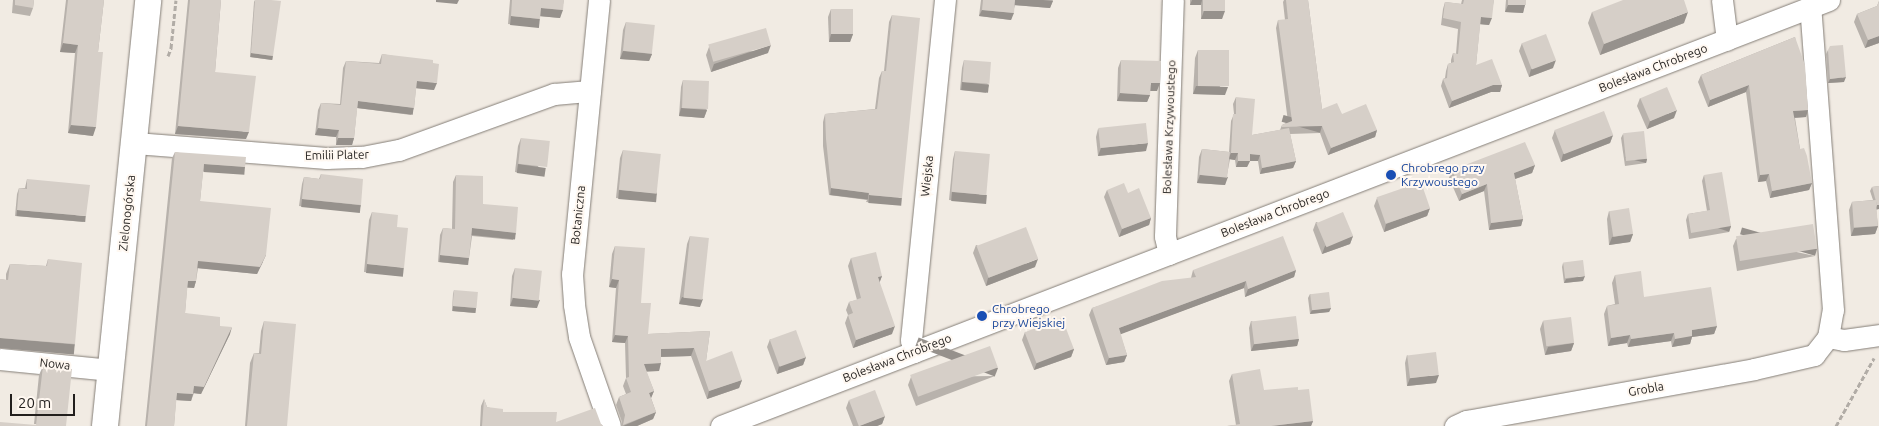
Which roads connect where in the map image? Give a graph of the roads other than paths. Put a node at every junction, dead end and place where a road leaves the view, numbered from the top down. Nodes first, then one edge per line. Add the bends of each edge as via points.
1 (148, 0) edge
2 (599, 0) edge
3 (945, 0) edge
4 (1173, 0) edge
5 (1722, 0) edge
6 (1820, 4) edge
7 (1727, 40) junction
8 (590, 91) junction
9 (134, 143) junction
10 (1169, 254) junction
11 (1828, 337) junction
12 (1877, 345) edge
13 (914, 352) junction
14 (0, 359) edge
15 (110, 370) junction
16 (729, 425) edge
17 (105, 426) edge
18 (610, 426) edge
19 (1455, 426) edge

1 - 9 street, Zielonogórska
2 - 8 street, Botaniczna
3 - 13 street, Wiejska via 911,340
4 - 10 street, Bolesława Krzywoustego via 1166,236
5 - 7 street
6 - 7 street, Bolesława Chrobrego
6 - 11 street via 1833,310
7 - 10 street, Bolesława Chrobrego
8 - 9 street, Emilii Plater via 554,94 399,150 362,157 326,158
8 - 18 street, Botaniczna via 572,274 579,337
9 - 15 street, Zielonogórska
10 - 13 street, Bolesława Chrobrego
11 - 12 street
11 - 19 street, Grobla via 1814,355 1754,369 1466,421
13 - 16 street, Bolesława Chrobrego
14 - 15 street, Nowa
15 - 17 street, Zielonogórska

